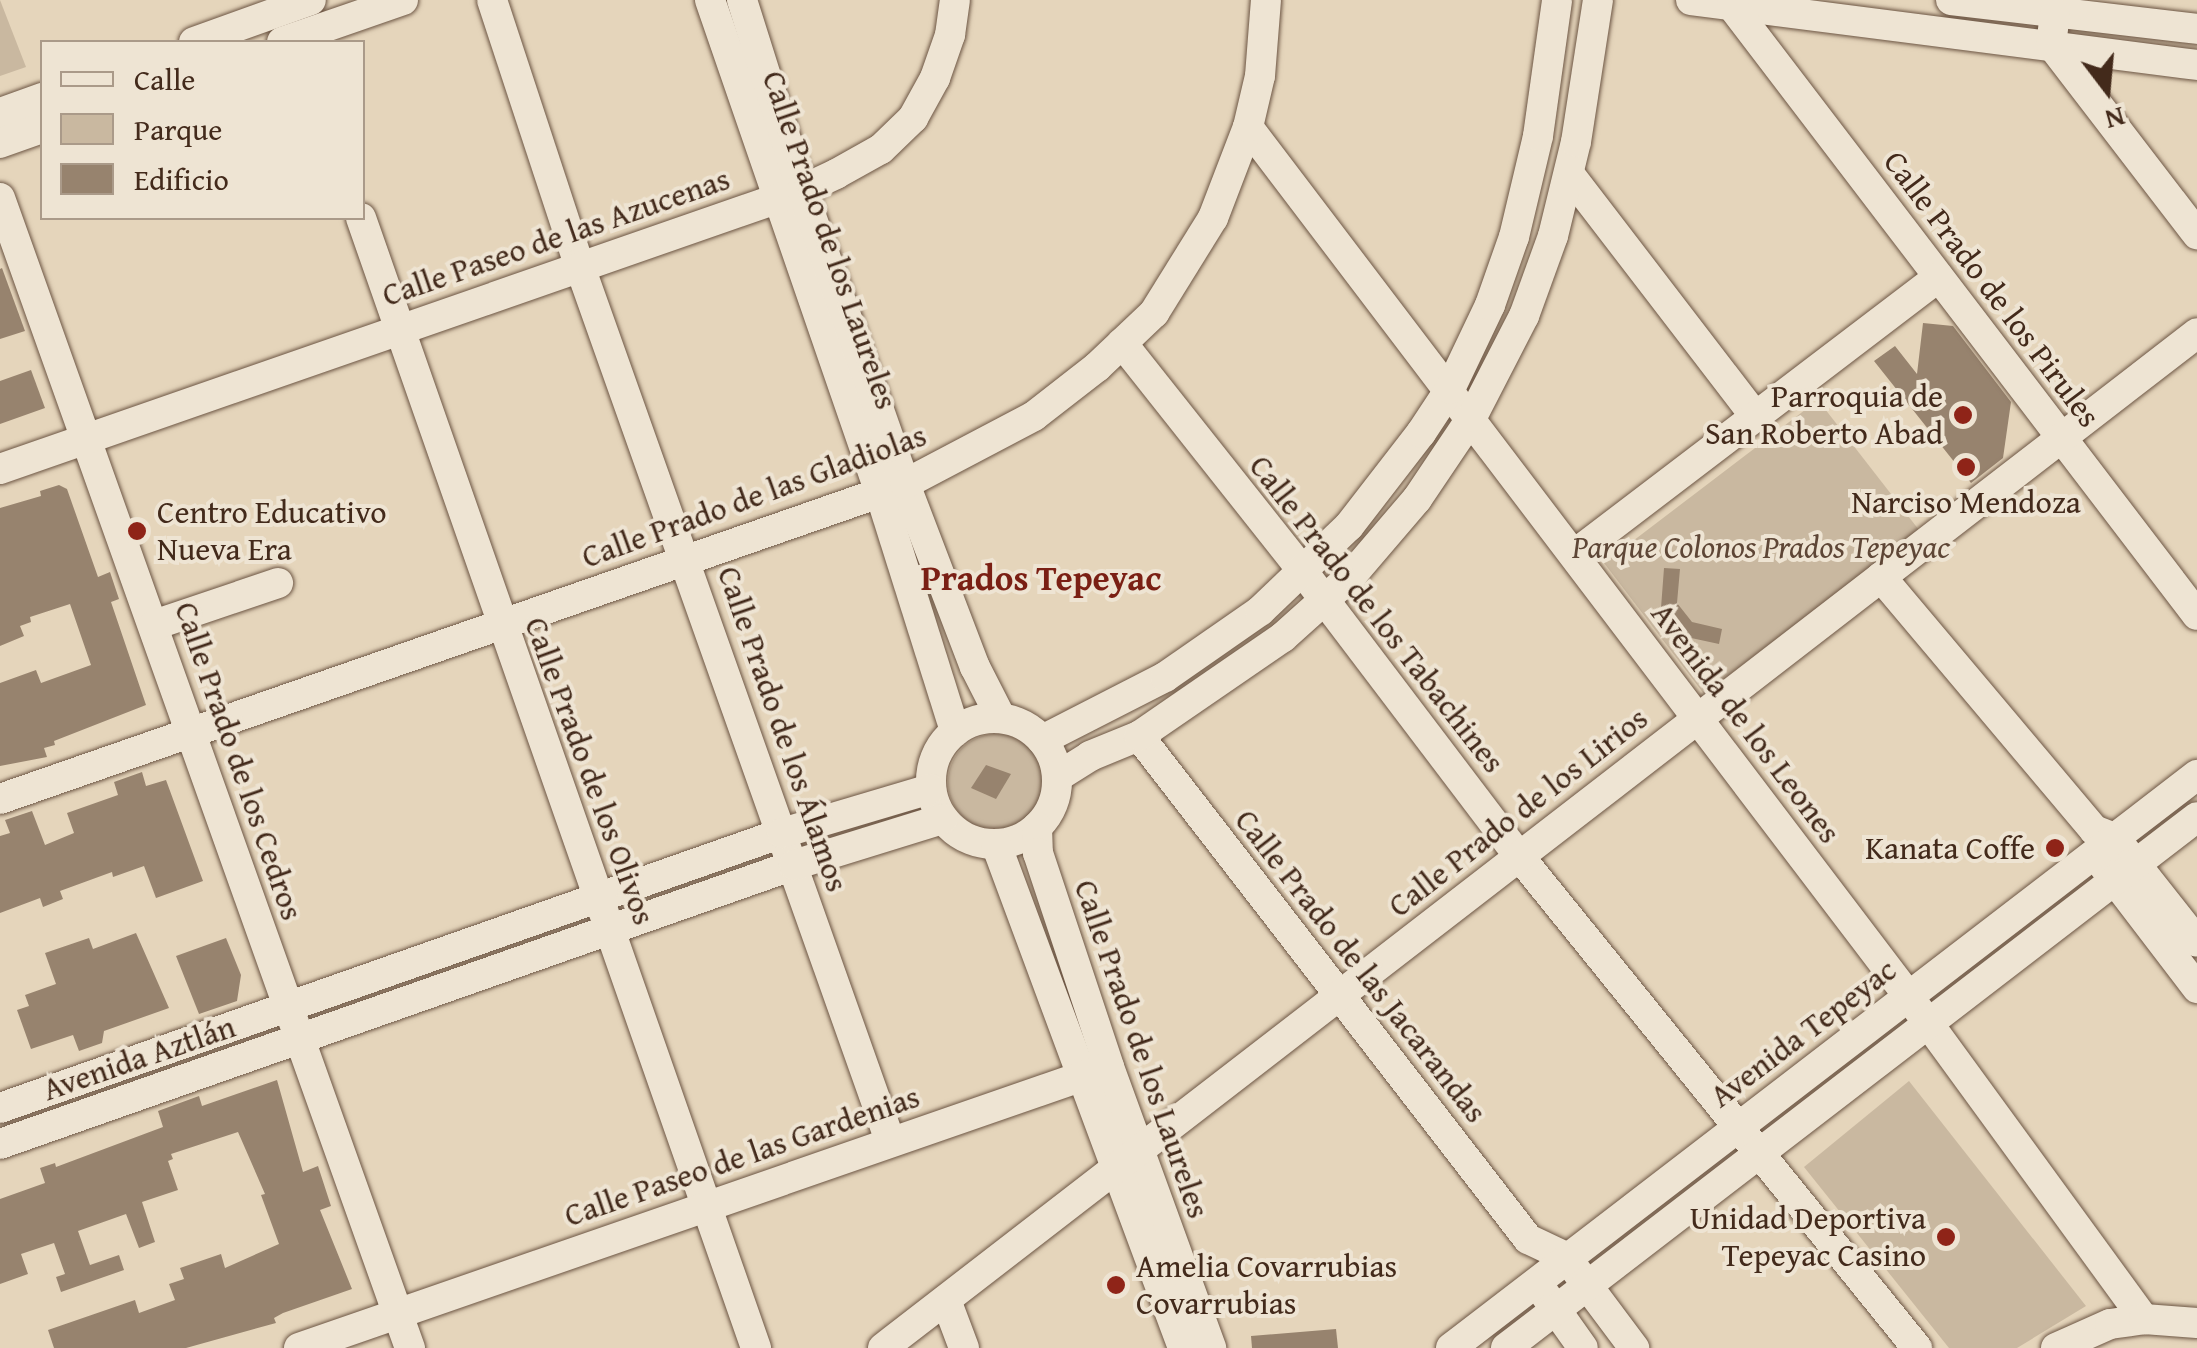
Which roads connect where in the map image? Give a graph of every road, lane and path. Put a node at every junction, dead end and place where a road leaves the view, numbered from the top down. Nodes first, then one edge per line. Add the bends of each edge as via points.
1 (403, 0) edge
2 (492, 0) edge
3 (710, 0) edge
4 (742, 0) edge
5 (955, 0) edge
6 (1266, 0) edge
7 (1558, 0) edge
8 (1598, 0) edge
9 (1691, 0) edge
10 (1951, 0) edge
11 (1732, 6) junction
12 (2055, 12) junction
13 (2164, 12) edge
14 (292, 22) edge
15 (2197, 29) edge
16 (204, 40) edge
17 (2050, 44) junction
18 (2197, 64) edge
19 (40, 99) edge
20 (0, 113) edge
21 (1248, 127) junction
22 (40, 129) edge
23 (0, 143) edge
24 (1570, 175) junction
25 (790, 194) junction
26 (0, 198) edge
27 (362, 220) edge
28 (2197, 234) edge
29 (579, 264) junction
30 (1939, 277) junction
31 (401, 327) junction
32 (2197, 332) edge
33 (1122, 343) junction
34 (1450, 389) junction
35 (1756, 416) junction
36 (1472, 417) junction
37 (88, 438) junction
38 (2062, 438) junction
39 (0, 469) edge
40 (892, 489) junction
41 (1576, 554) junction
42 (687, 558) junction
43 (1304, 573) junction
44 (1881, 577) junction
45 (278, 582) dead end
46 (1325, 601) junction
47 (2197, 615) edge
48 (500, 622) junction
49 (154, 624) junction
50 (1698, 717) junction
51 (1001, 718) junction
52 (192, 730) junction
53 (955, 731) junction
54 (1139, 736) junction
55 (1042, 740) junction
56 (2197, 775) edge
57 (1058, 777) junction
58 (931, 789) junction
59 (0, 799) edge
60 (2197, 816) edge
61 (943, 819) junction
62 (1037, 827) junction
63 (782, 833) junction
64 (2101, 841) junction
65 (996, 844) junction
66 (1519, 856) junction
67 (794, 864) junction
68 (2125, 872) junction
69 (599, 897) junction
70 (610, 930) junction
71 (2197, 942) edge
72 (2197, 988) edge
73 (1337, 996) junction
74 (1909, 996) junction
75 (288, 1004) junction
76 (1928, 1023) junction
77 (300, 1039) junction
78 (1096, 1072) junction
79 (0, 1108) edge
80 (1736, 1127) junction
81 (890, 1141) junction
82 (0, 1144) edge
83 (1758, 1154) junction
84 (1127, 1159) junction
85 (706, 1205) junction
86 (1528, 1239) junction
87 (1566, 1257) junction
88 (1535, 1281) junction
89 (1589, 1283) junction
90 (946, 1300) junction
91 (1555, 1310) junction
92 (398, 1314) junction
93 (2144, 1318) junction
94 (2197, 1323) edge
95 (299, 1348) edge
96 (410, 1348) edge
97 (756, 1348) edge
98 (883, 1348) edge
99 (964, 1348) edge
100 (1183, 1348) edge
101 (1211, 1348) edge
102 (1451, 1348) edge
103 (1506, 1348) edge
104 (1583, 1348) edge
105 (1634, 1348) edge
106 (1917, 1348) edge
107 (2056, 1348) edge

1 - 14 street
2 - 29 street, Calle Prado de los Álamos
3 - 25 street, Calle Prado de los Laureles
4 - 25 street, Calle Prado de los Laureles
5 - 25 street, Calle Paseo de las Azucenas via 935,78 913,118 880,148
6 - 21 street, Calle Prado de las Gladiolas
7 - 34 street via 1538,136 1514,237
8 - 24 street
9 - 11 street
10 - 12 street
11 - 17 street
11 - 30 street, Calle Prado de los Pirules
12 - 13 street
12 - 17 street
13 - 15 street
14 - 16 street
17 - 18 street
17 - 28 street
19 - 20 street
21 - 33 street, Calle Prado de las Gladiolas via 1214,218 1154,313
21 - 34 street, Avenida de los Leones
22 - 23 street
24 - 35 street
24 - 36 street via 1524,316
25 - 29 street, Calle Paseo de las Azucenas
25 - 40 street, Calle Prado de los Laureles
26 - 37 street, Calle Prado de los Cedros
27 - 31 street, Calle Prado de los Olivos
29 - 31 street, Calle Paseo de las Azucenas
29 - 42 street, Calle Prado de los Álamos
30 - 35 street
30 - 38 street, Calle Prado de los Pirules
31 - 37 street, Calle Paseo de las Azucenas
31 - 48 street, Calle Prado de los Olivos
32 - 38 street, Calle Prado de los Lirios
33 - 40 street, Calle Prado de las Gladiolas via 1034,416
33 - 43 street, Calle Prado de los Tabachines
34 - 36 street, Avenida de los Leones
34 - 43 street via 1391,475
35 - 41 street
36 - 41 street, Avenida de los Leones
36 - 46 street via 1418,499
37 - 39 street, Calle Paseo de las Azucenas
37 - 49 street, Calle Prado de los Cedros
38 - 44 street, Calle Prado de los Lirios
38 - 47 street, Calle Prado de los Pirules
40 - 42 street, Calle Prado de las Gladiolas
40 - 51 street, Calle Prado de los Laureles
40 - 53 street, Calle Prado de los Laureles
41 - 50 street, Avenida de los Leones
42 - 48 street, Calle Prado de las Gladiolas
42 - 63 street, Calle Prado de los Álamos
43 - 46 street, Calle Prado de los Tabachines
43 - 55 street via 1197,657
44 - 50 street, Calle Prado de los Lirios
44 - 64 street
45 - 49 street
46 - 54 street
46 - 66 street, Calle Prado de los Tabachines
48 - 52 street, Calle Prado de las Gladiolas
48 - 69 street, Calle Prado de los Olivos
49 - 52 street, Calle Prado de los Cedros
50 - 66 street, Calle Prado de los Lirios
50 - 74 street, Avenida de los Leones
51 - 53 street
51 - 55 street
52 - 59 street, Calle Prado de las Gladiolas
52 - 75 street, Calle Prado de los Cedros
53 - 58 street via 935,757
54 - 57 street
54 - 73 street, Calle Prado de las Jacarandas
55 - 57 street
56 - 64 street, Avenida Tepeyac
57 - 62 street via 1053,804
58 - 61 street
58 - 63 street, Avenida Aztlán
60 - 68 street, Avenida Tepeyac
61 - 65 street via 961,835
61 - 67 street, Avenida Aztlán
62 - 65 street
62 - 78 street, Calle Prado de los Laureles via 1038,854
63 - 67 street, Calle Prado de los Álamos
63 - 69 street, Avenida Aztlán
64 - 68 street
64 - 74 street, Avenida Tepeyac
65 - 78 street, Calle Prado de los Laureles
66 - 73 street, Calle Prado de los Lirios
66 - 80 street, Calle Prado de los Tabachines
67 - 70 street, Avenida Aztlán
67 - 81 street, Calle Prado de los Álamos
68 - 71 street
68 - 72 street
68 - 76 street, Avenida Tepeyac
69 - 70 street, Calle Prado de los Olivos
69 - 75 street, Avenida Aztlán
70 - 77 street, Avenida Aztlán
70 - 85 street, Calle Prado de los Olivos
73 - 84 street, Calle Prado de los Lirios
73 - 86 street, Calle Prado de las Jacarandas
74 - 76 street, Avenida de los Leones
74 - 80 street, Avenida Tepeyac
75 - 77 street, Calle Prado de los Cedros
75 - 79 street, Avenida Aztlán
76 - 83 street, Avenida Tepeyac
76 - 93 street, Avenida de los Leones
77 - 82 street, Avenida Aztlán
77 - 92 street, Calle Prado de los Cedros
78 - 81 street, Calle Paseo de las Gardenias
78 - 84 street, Calle Prado de los Laureles
80 - 83 street, Calle Prado de los Tabachines
80 - 87 street, Avenida Tepeyac
81 - 85 street, Calle Paseo de las Gardenias
83 - 89 street, Avenida Tepeyac
83 - 106 street, Calle Prado de los Tabachines
84 - 90 street, Calle Prado de los Lirios
84 - 100 street, Calle Prado de los Laureles
84 - 101 street, Calle Prado de los Laureles
85 - 92 street, Calle Paseo de las Gardenias
85 - 97 street, Calle Prado de los Olivos
86 - 87 street, Calle Prado de las Jacarandas
86 - 88 street, Calle Prado de las Jacarandas
87 - 88 street, Avenida Tepeyac
87 - 89 street, Calle Prado de las Jacarandas
88 - 91 street, Calle Prado de las Jacarandas
88 - 102 street, Avenida Tepeyac
89 - 91 street, Avenida Tepeyac
89 - 105 street, Calle Prado de las Jacarandas
90 - 98 street, Calle Prado de los Lirios
90 - 99 street
91 - 103 street, Avenida Tepeyac
91 - 104 street, Calle Prado de las Jacarandas
92 - 95 street, Calle Paseo de las Gardenias
92 - 96 street, Calle Prado de los Cedros
93 - 94 street
93 - 107 street via 2110,1324

